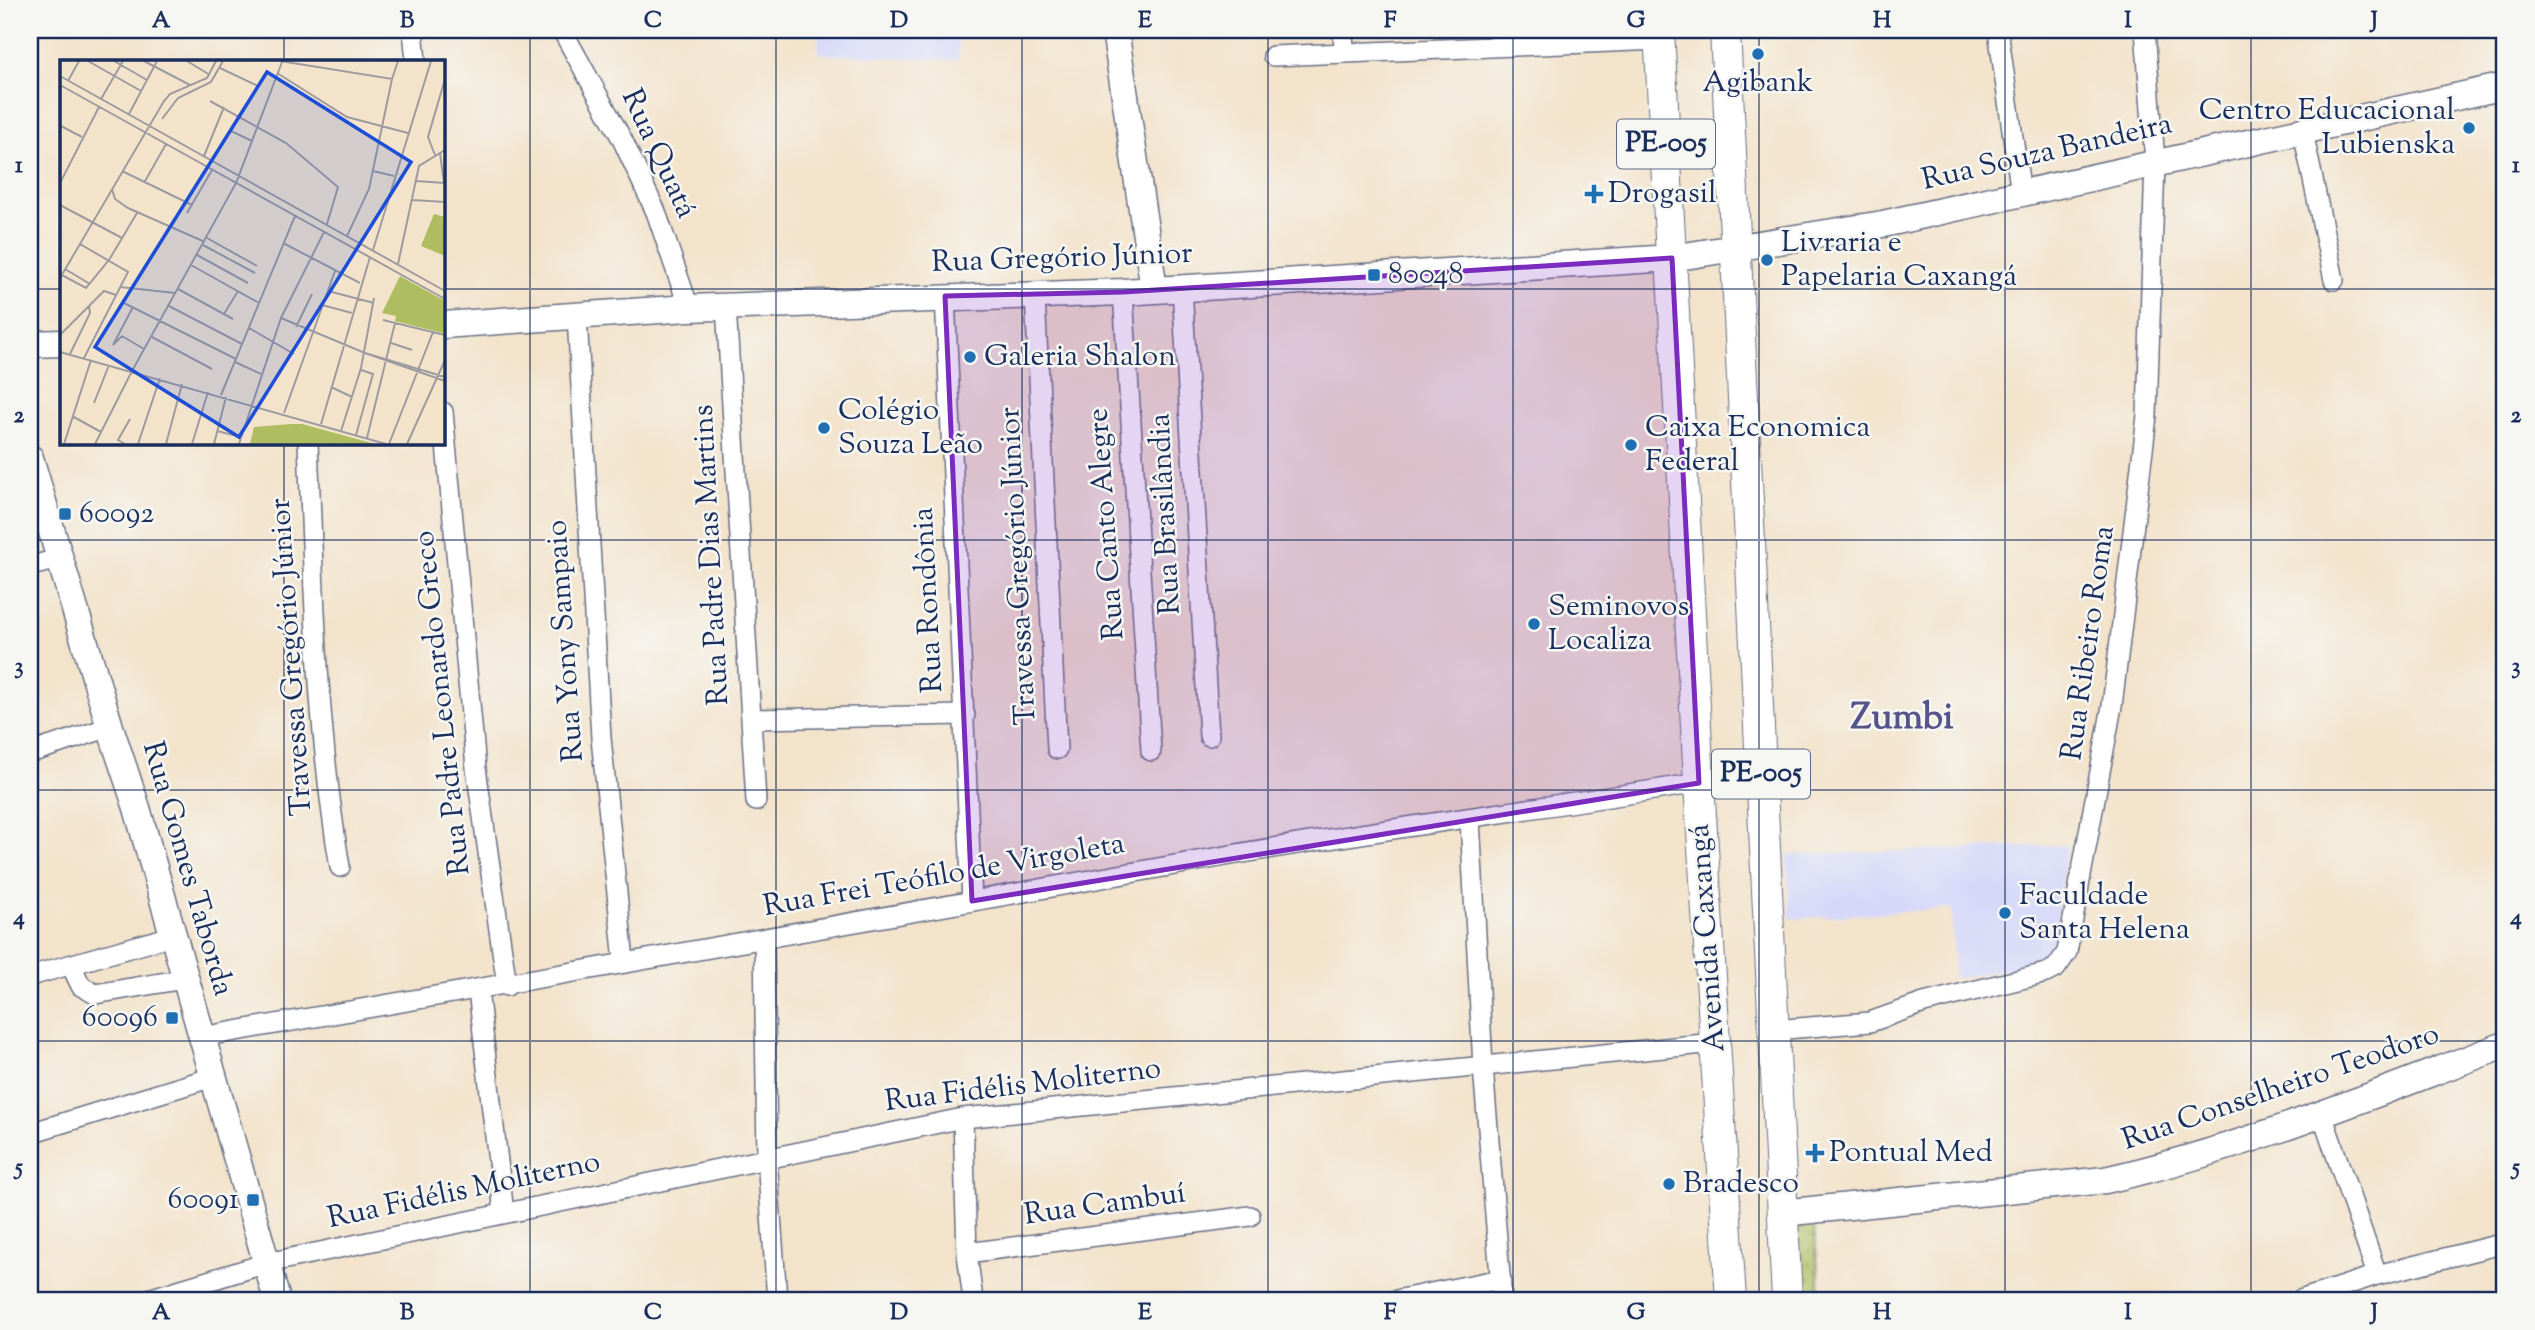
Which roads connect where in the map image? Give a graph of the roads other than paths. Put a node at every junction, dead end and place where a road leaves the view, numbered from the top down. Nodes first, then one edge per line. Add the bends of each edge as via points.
1 (413, 30) edge
2 (562, 30) edge
3 (1115, 30) edge
4 (1342, 30) edge
5 (1725, 30) edge
6 (1998, 30) edge
7 (2145, 30) edge
8 (1659, 35) edge
9 (1345, 52) junction
10 (1273, 55) dead end
11 (416, 60) edge
12 (2505, 86) edge
13 (2304, 132) junction
14 (2155, 162) junction
15 (2021, 194) junction
16 (1735, 248) junction
17 (1678, 257) junction
18 (2334, 280) dead end
19 (1182, 288) junction
20 (1154, 289) junction
21 (1122, 292) junction
22 (945, 296) junction
23 (1035, 296) junction
24 (726, 306) junction
25 (689, 307) junction
26 (576, 316) junction
27 (444, 325) edge
28 (60, 343) edge
29 (30, 344) edge
30 (444, 423) edge
31 (308, 444) edge
32 (30, 458) edge
33 (60, 559) junction
34 (30, 566) edge
35 (965, 715) junction
36 (751, 719) junction
37 (110, 727) junction
38 (1209, 736) dead end
39 (1057, 749) dead end
40 (1151, 751) dead end
41 (30, 753) edge
42 (1699, 783) junction
43 (756, 801) dead end
44 (1470, 819) junction
45 (340, 867) dead end
46 (972, 901) junction
47 (172, 936) junction
48 (764, 939) junction
49 (624, 961) junction
50 (71, 965) junction
51 (30, 975) edge
52 (184, 978) junction
53 (507, 986) junction
54 (478, 990) junction
55 (1774, 1030) junction
56 (201, 1037) junction
57 (1714, 1043) junction
58 (2505, 1045) edge
59 (1483, 1067) junction
60 (213, 1077) junction
61 (2322, 1114) junction
62 (963, 1118) junction
63 (30, 1133) edge
64 (767, 1157) junction
65 (505, 1213) junction
66 (1782, 1213) junction
67 (1250, 1216) dead end
68 (2505, 1243) edge
69 (968, 1253) junction
70 (267, 1263) junction
71 (2377, 1275) junction
72 (1501, 1279) junction
73 (145, 1300) edge
74 (277, 1300) edge
75 (777, 1300) edge
76 (973, 1300) edge
77 (1396, 1300) edge
78 (1502, 1300) edge
79 (1731, 1300) edge
80 (1787, 1300) edge
81 (2300, 1300) edge

1 - 11 street
2 - 25 street, Rua Quatá via 656,212
3 - 20 main road
4 - 9 street
5 - 16 main road, Avenida Caxangá / PE-005
6 - 15 street
7 - 14 street, Rua Ribeiro Roma
8 - 9 street
8 - 17 main road, Avenida Caxangá / PE-005
9 - 10 street
12 - 13 main road, Rua Souza Bandeira
13 - 14 main road, Rua Souza Bandeira
13 - 18 street
14 - 15 main road, Rua Souza Bandeira
14 - 55 street, Rua Ribeiro Roma via 2147,416 2137,515 2105,753 2067,952 2056,968 2046,973 1870,1021
15 - 16 main road, Rua Souza Bandeira via 1883,224
16 - 17 main road, Rua Souza Bandeira
16 - 55 main road, Avenida Caxangá / PE-005
17 - 19 main road, Rua Gregório Júnior
17 - 42 main road, Avenida Caxangá / PE-005
19 - 20 main road, Rua Gregório Júnior
19 - 38 street, Rua Brasilândia
20 - 21 main road, Rua Gregório Júnior
21 - 23 main road, Rua Gregório Júnior
21 - 40 street, Rua Canto Alegre
22 - 23 main road, Rua Gregório Júnior
22 - 24 main road, Rua Gregório Júnior
22 - 35 street, Rua Rondônia
23 - 39 street, Travessa Gregório Júnior
24 - 25 main road, Rua Gregório Júnior
24 - 36 street, Rua Padre Dias Martins
25 - 26 main road, Rua Gregório Júnior
26 - 27 main road, Rua Gregório Júnior
26 - 49 street, Rua Yony Sampaio via 601,738
28 - 29 main road
30 - 53 street, Rua Padre Leonardo Greco via 476,768
31 - 45 street, Travessa Gregório Júnior via 320,713
32 - 33 main road, Rua Gomes Taborda
33 - 34 street
33 - 37 main road, Rua Gomes Taborda
35 - 36 street
35 - 46 street, Rua Rondônia
36 - 43 street, Rua Padre Dias Martins
37 - 41 street
37 - 47 main road, Rua Gomes Taborda
42 - 44 street, Rua Frei Teófilo de Virgoleta
42 - 57 main road, Avenida Caxangá / PE-005
44 - 46 street, Rua Frei Teófilo de Virgoleta
44 - 59 street
46 - 48 street, Rua Frei Teófilo de Virgoleta
47 - 50 street
47 - 52 main road, Rua Gomes Taborda
48 - 49 street, Rua Frei Teófilo de Virgoleta
48 - 64 street
49 - 53 street, Rua Frei Teófilo de Virgoleta
50 - 51 street
50 - 52 street via 81,986 95,994
52 - 56 main road, Rua Gomes Taborda
53 - 54 street, Rua Frei Teófilo de Virgoleta
54 - 56 street, Rua Frei Teófilo de Virgoleta
54 - 65 street
55 - 66 main road, Avenida Caxangá / PE-005
56 - 60 main road, Rua Gomes Taborda
57 - 59 street, Rua Fidélis Moliterno
57 - 79 main road, Avenida Caxangá / PE-005
58 - 61 main road, Rua Conselheiro Teodoro
59 - 62 street, Rua Fidélis Moliterno
59 - 72 street
60 - 63 street
60 - 70 main road, Rua Gomes Taborda
61 - 66 main road, Rua Conselheiro Teodoro via 2187,1160 2105,1180
61 - 71 street
62 - 64 street, Rua Fidélis Moliterno
62 - 69 street
64 - 65 street, Rua Fidélis Moliterno
64 - 75 street
65 - 70 street, Rua Fidélis Moliterno
66 - 80 main road, Avenida Caxangá / PE-005
67 - 69 street, Rua Cambuí
68 - 71 street
69 - 76 street
70 - 73 street, Rua Fidélis Moliterno
70 - 74 main road, Rua Gomes Taborda
71 - 81 street
72 - 77 street
72 - 78 street

